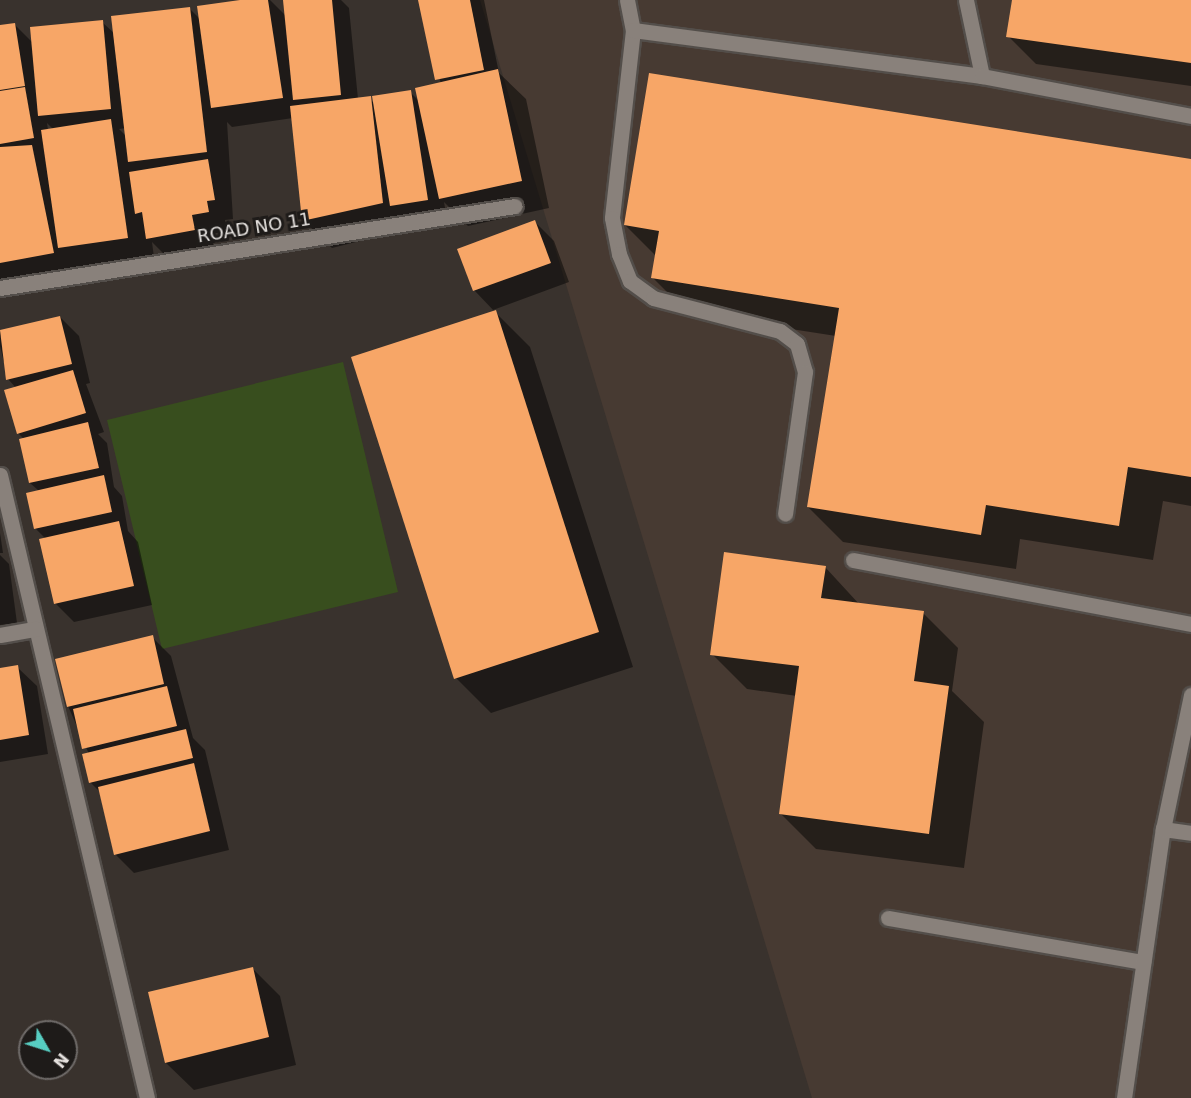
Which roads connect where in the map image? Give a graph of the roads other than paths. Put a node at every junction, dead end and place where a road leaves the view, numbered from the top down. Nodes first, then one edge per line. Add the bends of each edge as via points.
1 (627, 0) edge
2 (966, 0) edge
3 (633, 30) junction
4 (982, 76) junction
5 (1191, 116) edge
6 (515, 206) dead end
7 (0, 288) edge
8 (0, 476) edge
9 (784, 514) dead end
10 (853, 560) dead end
11 (1191, 624) edge
12 (35, 629) junction
13 (0, 635) edge
14 (1191, 695) edge
15 (1163, 829) junction
16 (1191, 833) edge
17 (888, 918) dead end
18 (1143, 962) junction
19 (147, 1098) edge
20 (1124, 1098) edge

1 - 3 street
2 - 4 street
3 - 4 street
3 - 9 street via 612,218 619,254 630,281 653,298 780,331 797,344 805,372
4 - 5 street
6 - 7 street, ROAD NO 11
8 - 12 street
10 - 11 street
12 - 13 street
12 - 19 street
14 - 15 street
15 - 16 street
15 - 18 street
17 - 18 street
18 - 20 street

